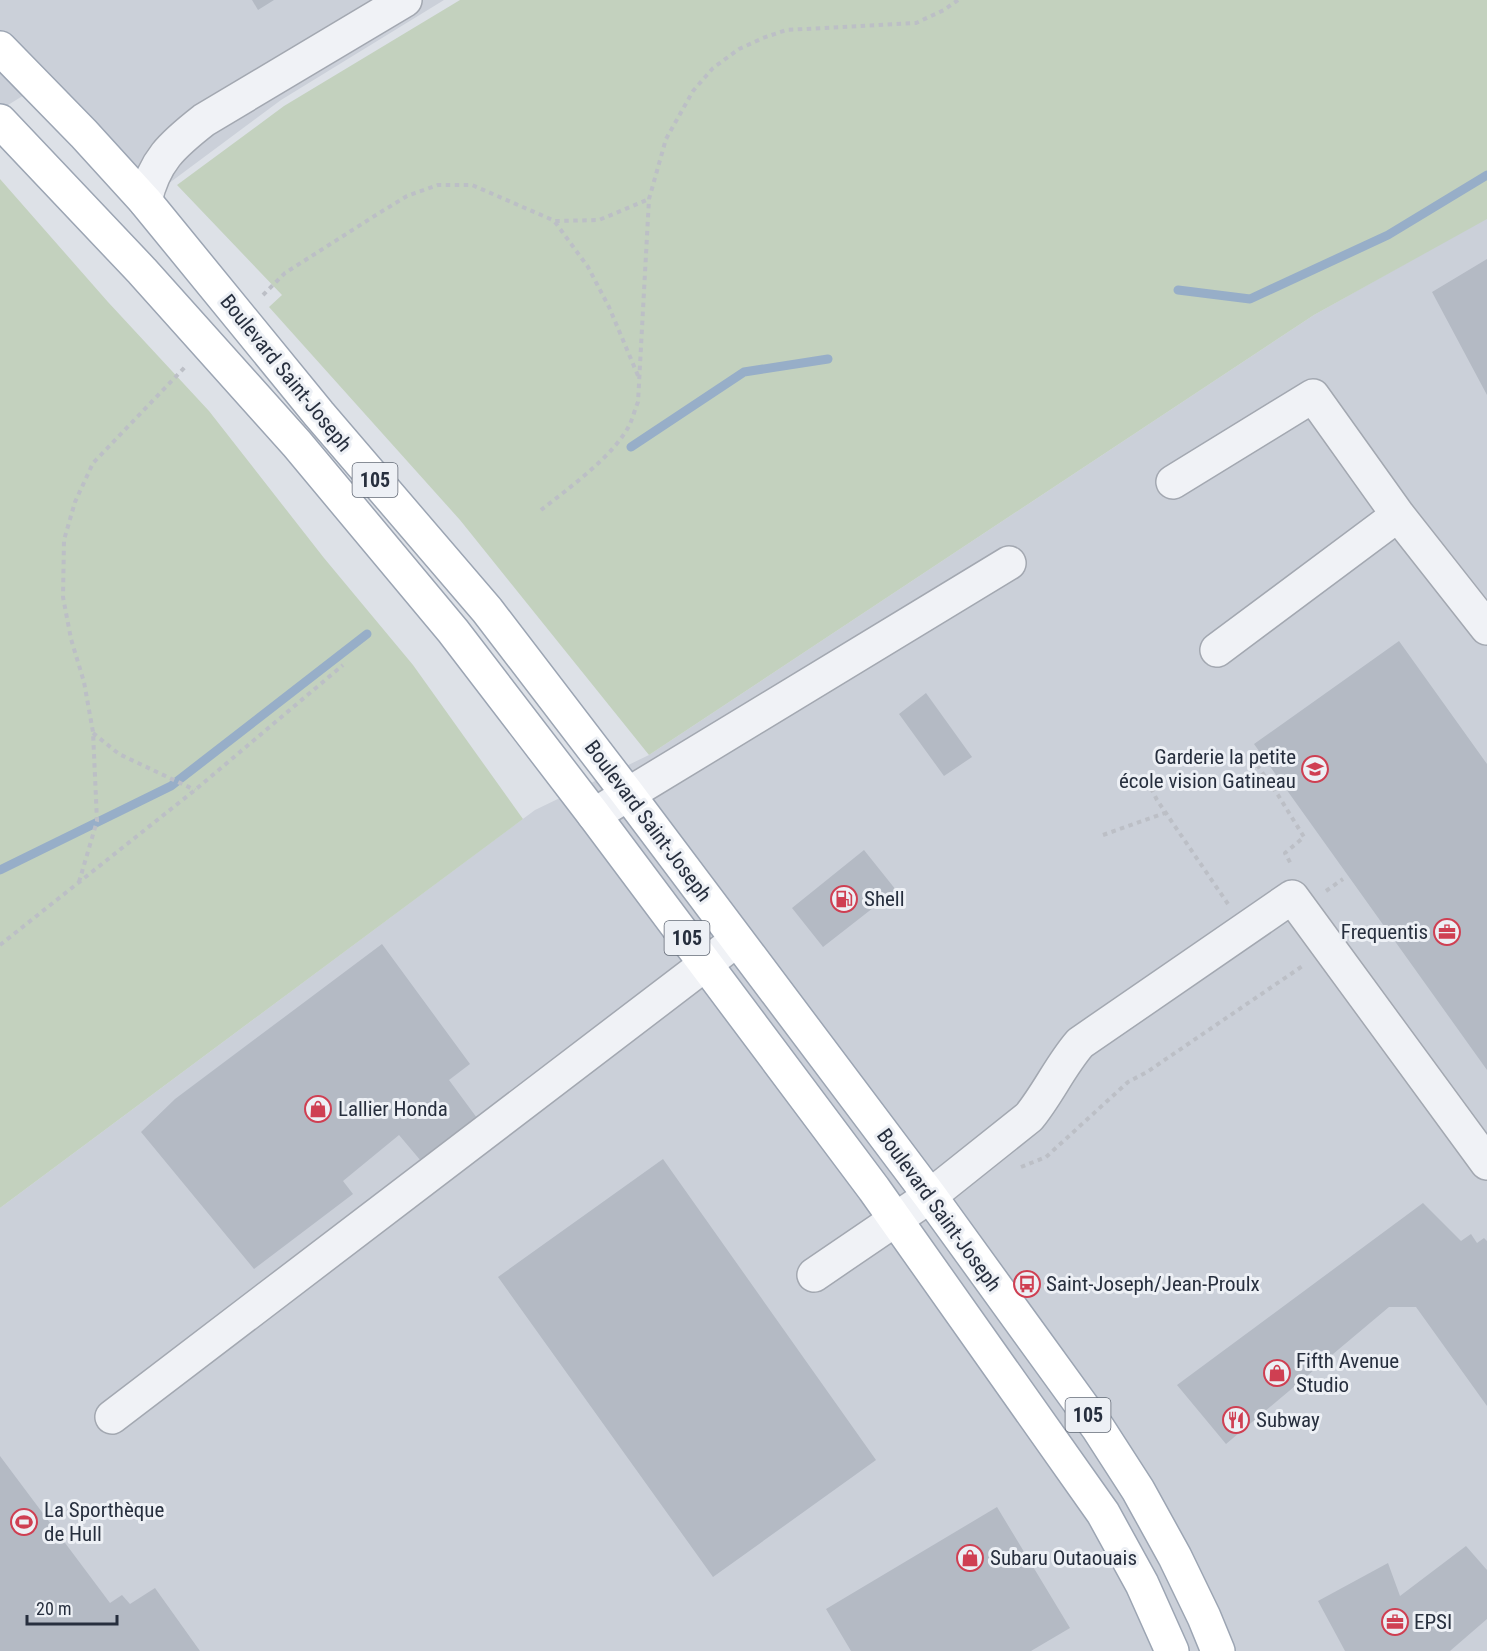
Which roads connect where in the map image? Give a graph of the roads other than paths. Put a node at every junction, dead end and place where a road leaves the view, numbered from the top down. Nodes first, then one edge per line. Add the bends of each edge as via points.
1 (405, 0) edge
2 (0, 48) edge
3 (0, 121) edge
4 (145, 201) junction
5 (1173, 482) dead end
6 (1398, 515) junction
7 (1009, 563) dead end
8 (1487, 628) edge
9 (1217, 650) dead end
10 (627, 793) junction
11 (594, 815) junction
12 (737, 940) junction
13 (707, 965) junction
14 (1487, 1163) edge
15 (930, 1196) junction
16 (896, 1220) junction
17 (813, 1275) dead end
18 (112, 1417) dead end
19 (1172, 1651) edge
20 (1218, 1651) edge

1 - 4 lane via 204,120 174,143 150,181
2 - 4 main road, Boulevard Saint-Joseph / 105
3 - 11 main road, Boulevard Saint-Joseph / 105 via 210,344 362,521 453,631
4 - 10 main road, Boulevard Saint-Joseph / 105 via 318,414 487,610
5 - 6 lane via 1313,396
6 - 8 lane
6 - 9 lane
7 - 10 lane
10 - 11 lane
10 - 12 main road, Boulevard Saint-Joseph / 105
11 - 13 main road, Boulevard Saint-Joseph / 105
12 - 13 lane
12 - 15 main road, Boulevard Saint-Joseph / 105
13 - 16 main road, Boulevard Saint-Joseph / 105
13 - 18 lane
14 - 15 lane via 1292,897 1080,1043 1029,1117
15 - 16 lane
15 - 20 main road, Boulevard Saint-Joseph / 105 via 1098,1428 1138,1490 1180,1567
16 - 17 lane
16 - 19 main road, Boulevard Saint-Joseph / 105 via 1103,1513 1142,1584

